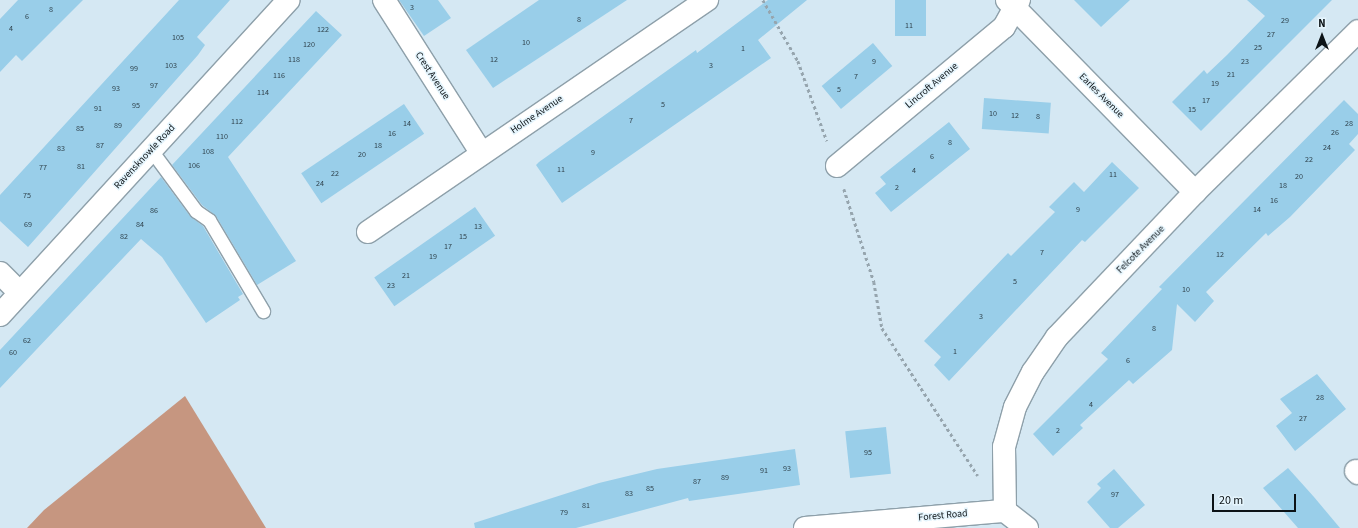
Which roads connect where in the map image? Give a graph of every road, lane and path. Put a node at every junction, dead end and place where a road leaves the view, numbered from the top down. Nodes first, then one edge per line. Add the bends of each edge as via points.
1 (289, 0) edge
2 (384, 0) edge
3 (706, 0) edge
4 (763, 0) edge
5 (1013, 2) edge
6 (1358, 31) edge
7 (151, 150) junction
8 (481, 152) junction
9 (837, 166) junction
10 (1195, 192) junction
11 (368, 232) dead end
12 (0, 273) edge
13 (20, 293) junction
14 (263, 311) dead end
15 (0, 315) edge
16 (1004, 503) junction
17 (852, 526) edge
18 (805, 528) edge
19 (1027, 528) edge

1 - 7 street, Ravensknowle Road
2 - 8 street, Crest Avenue
3 - 8 street, Holme Avenue
4 - 9 path via 798,61
5 - 9 street, Lincroft Avenue via 1004,27
5 - 10 street, Earles Avenue
6 - 10 street, Felcote Avenue
7 - 13 street, Ravensknowle Road
7 - 14 lane via 196,211 209,220
8 - 11 street, Holme Avenue
9 - 16 path via 874,282 882,328 971,466
10 - 16 street, Felcote Avenue via 1152,240 1087,303 1033,372 1014,407 1004,447
12 - 13 street
13 - 15 street, Ravensknowle Road
16 - 17 street, Forest Road
16 - 19 street
17 - 18 street, Forest Road

